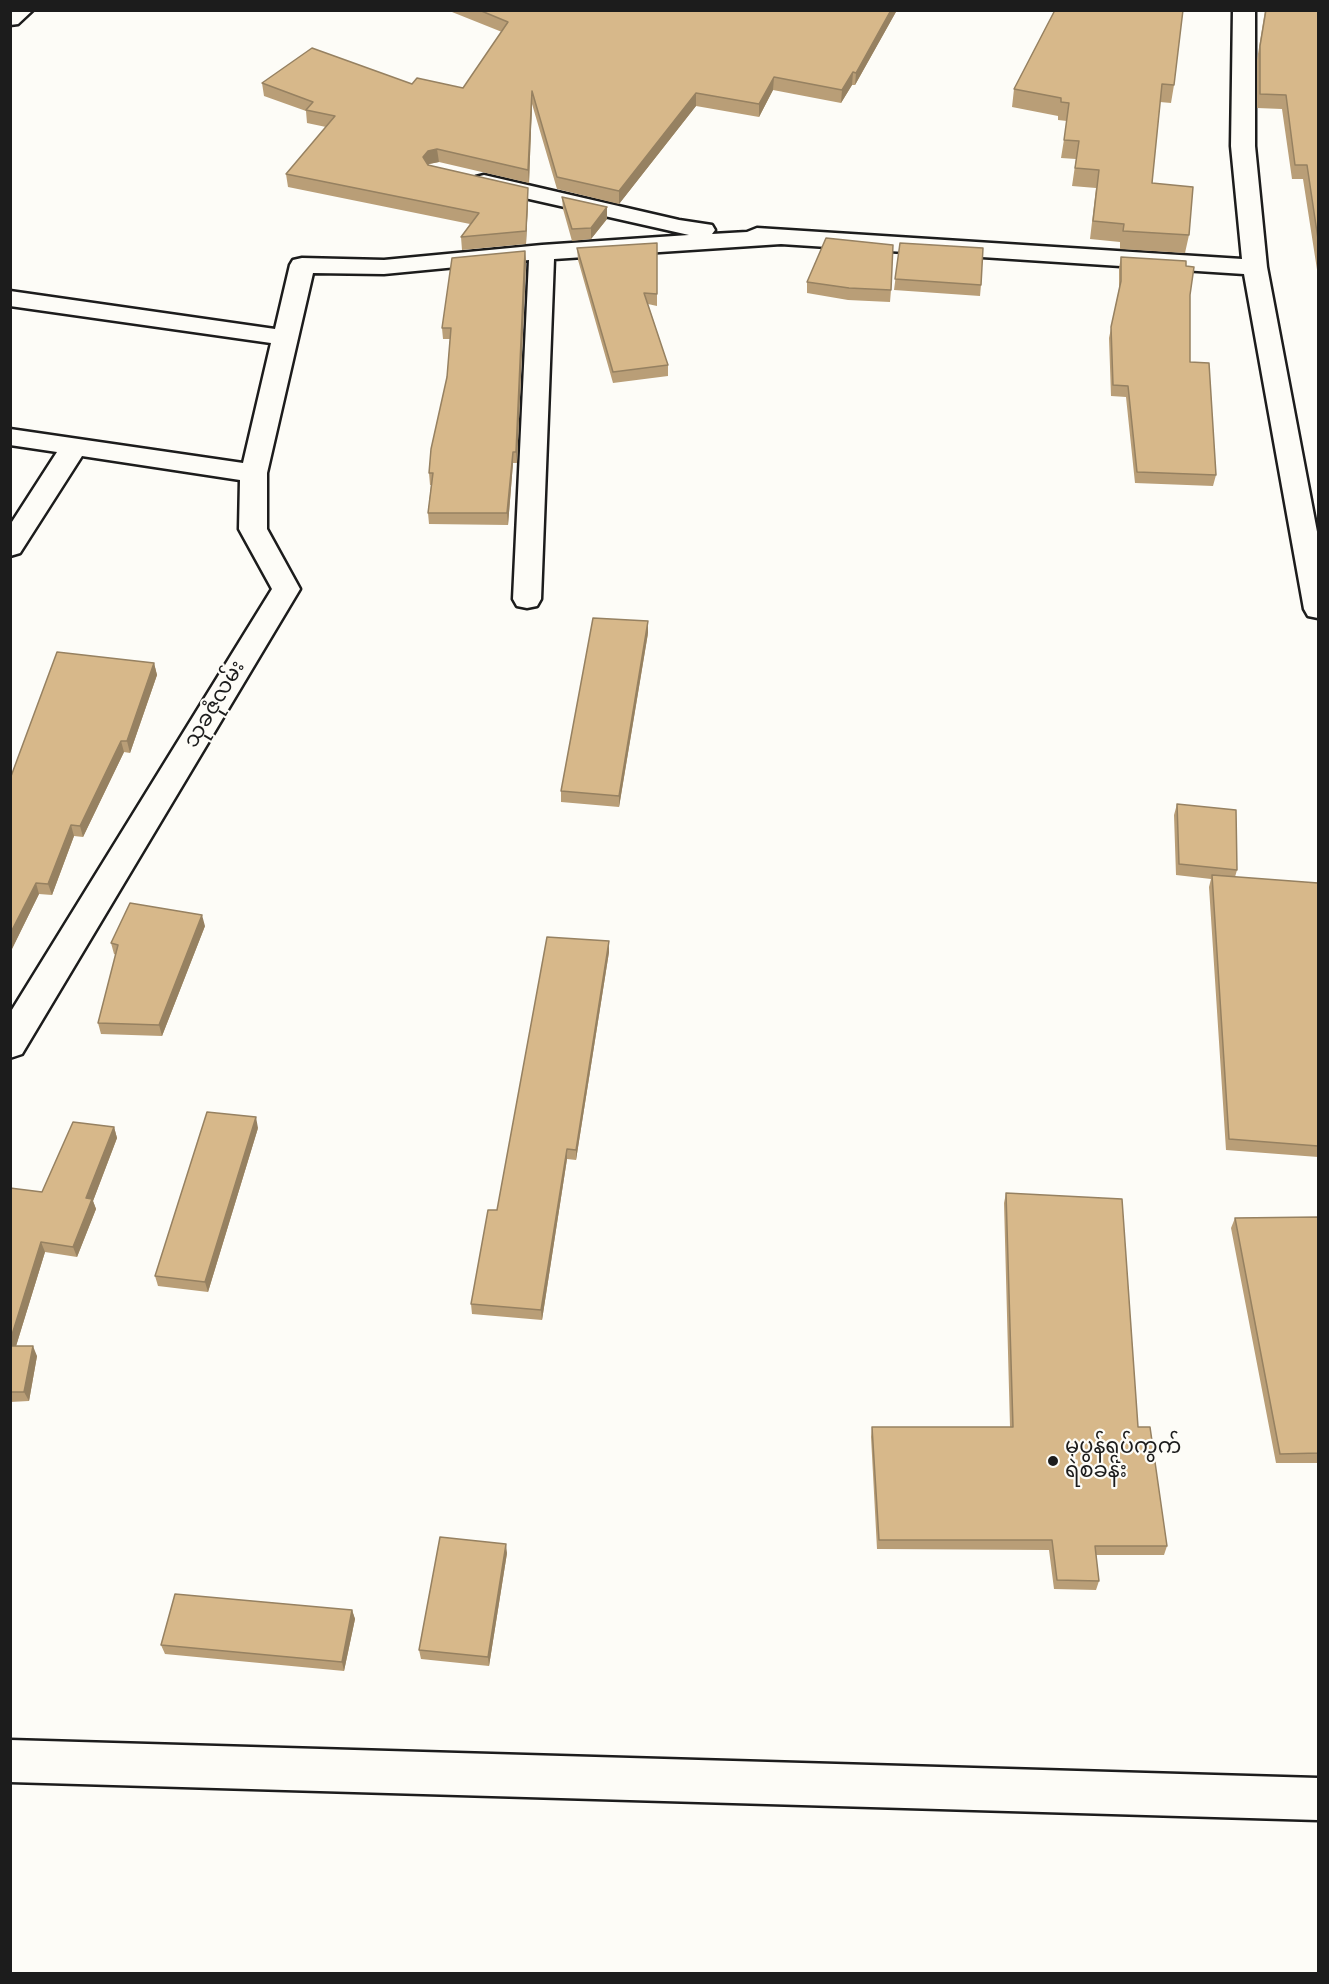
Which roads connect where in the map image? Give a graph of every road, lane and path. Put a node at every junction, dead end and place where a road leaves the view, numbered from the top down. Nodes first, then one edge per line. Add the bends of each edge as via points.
1 (22, 10) edge
2 (1244, 10) edge
3 (10, 19) edge
4 (461, 176) edge
5 (778, 237) junction
6 (542, 252) junction
7 (1255, 267) junction
8 (10, 298) edge
9 (286, 338) junction
10 (10, 437) edge
11 (74, 447) junction
12 (254, 473) junction
13 (10, 547) edge
14 (527, 599) dead end
15 (1318, 609) edge
16 (10, 1045) edge
17 (10, 1761) edge
18 (1318, 1799) edge

1 - 3 street
2 - 7 street via 1244,146
4 - 5 street via 679,227
5 - 6 street
5 - 7 street
6 - 9 street, သုခဇုံလမ်း via 384,267 302,265
6 - 14 street
7 - 15 street
8 - 9 street
9 - 12 street, သုခဇုံလမ်း
10 - 11 street
11 - 12 street
11 - 13 street
12 - 16 street, သုခဇုံလမ်း via 253,529 286,589
17 - 18 street

